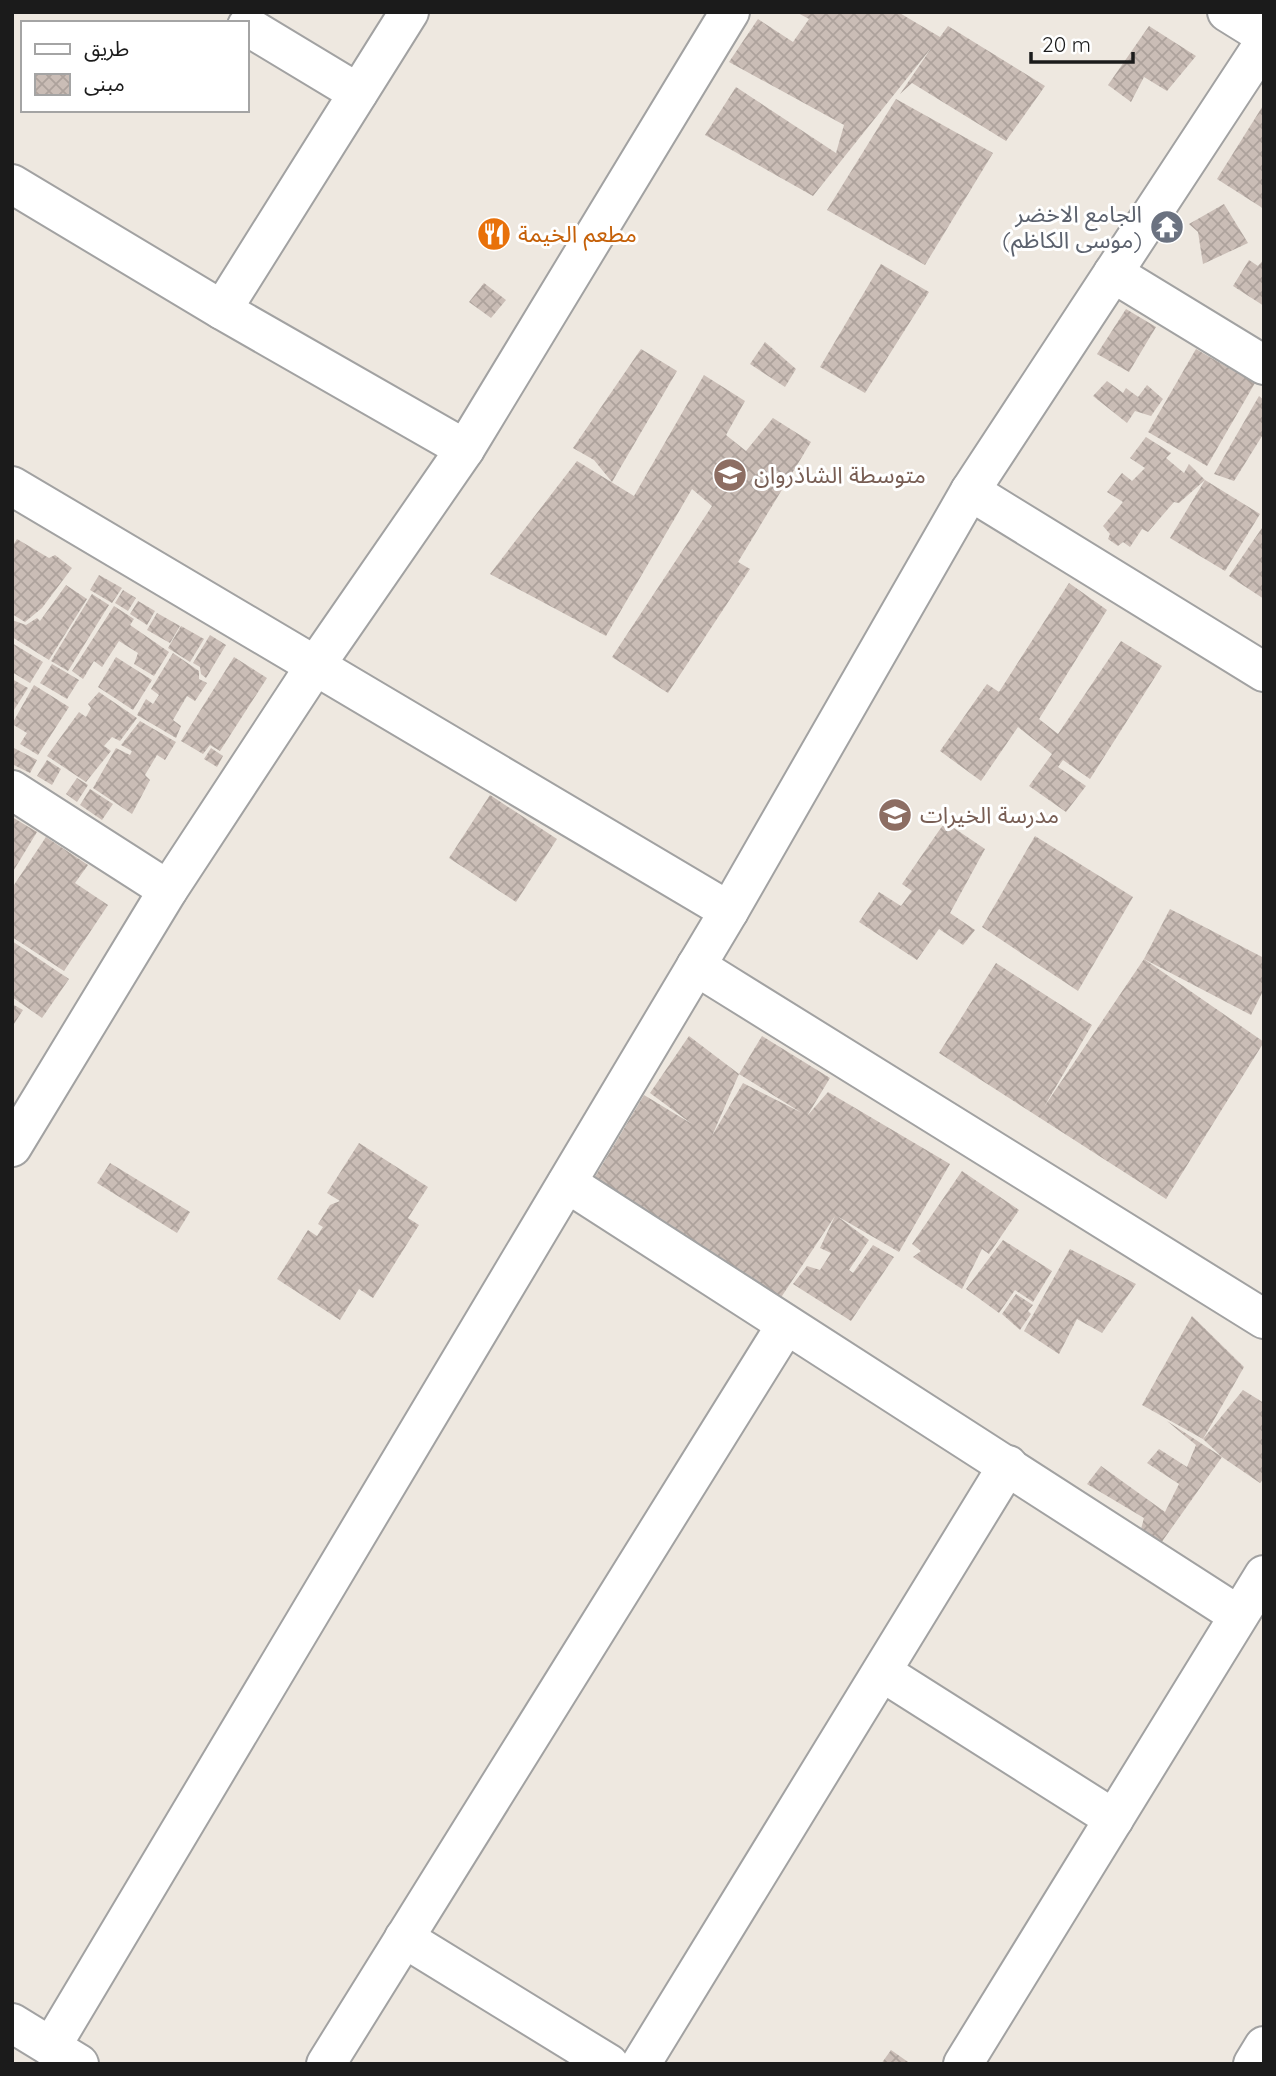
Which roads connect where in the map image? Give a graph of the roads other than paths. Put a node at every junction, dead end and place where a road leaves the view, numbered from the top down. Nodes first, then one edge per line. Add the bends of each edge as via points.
1 (409, 12) edge
2 (730, 12) edge
3 (1227, 12) edge
4 (248, 27) edge
5 (1264, 35) edge
6 (1264, 43) edge
7 (358, 93) junction
8 (12, 184) edge
9 (1113, 273) junction
10 (222, 310) junction
11 (1264, 365) edge
12 (465, 449) junction
13 (12, 486) edge
14 (970, 491) junction
15 (315, 666) junction
16 (1264, 672) edge
17 (12, 790) edge
18 (168, 890) junction
19 (729, 911) junction
20 (696, 966) junction
21 (12, 1147) edge
22 (567, 1183) junction
23 (1264, 1319) edge
24 (786, 1325) junction
25 (1008, 1465) junction
26 (1264, 1575) edge
27 (1238, 1615) junction
28 (882, 1672) junction
29 (1114, 1819) junction
30 (404, 1938) junction
31 (12, 2023) edge
32 (1264, 2046) edge
33 (65, 2055) edge
34 (326, 2064) edge
35 (609, 2064) edge
36 (640, 2064) edge
37 (963, 2064) edge
38 (1253, 2064) edge

1 - 7 street
2 - 12 street
3 - 5 street
4 - 7 street
6 - 9 street
7 - 10 street
8 - 10 street
9 - 11 street
9 - 14 street
10 - 12 street
12 - 15 street
13 - 15 street
14 - 16 street
14 - 19 street
15 - 18 street
15 - 19 street
17 - 18 street
18 - 21 street
19 - 20 street
20 - 22 street
20 - 23 street
22 - 24 street
22 - 33 street
24 - 25 street
24 - 30 street
25 - 27 street
25 - 28 street
26 - 27 street
27 - 29 street
28 - 29 street
28 - 36 street
29 - 37 street
30 - 34 street
30 - 35 street
31 - 33 street
32 - 38 street

